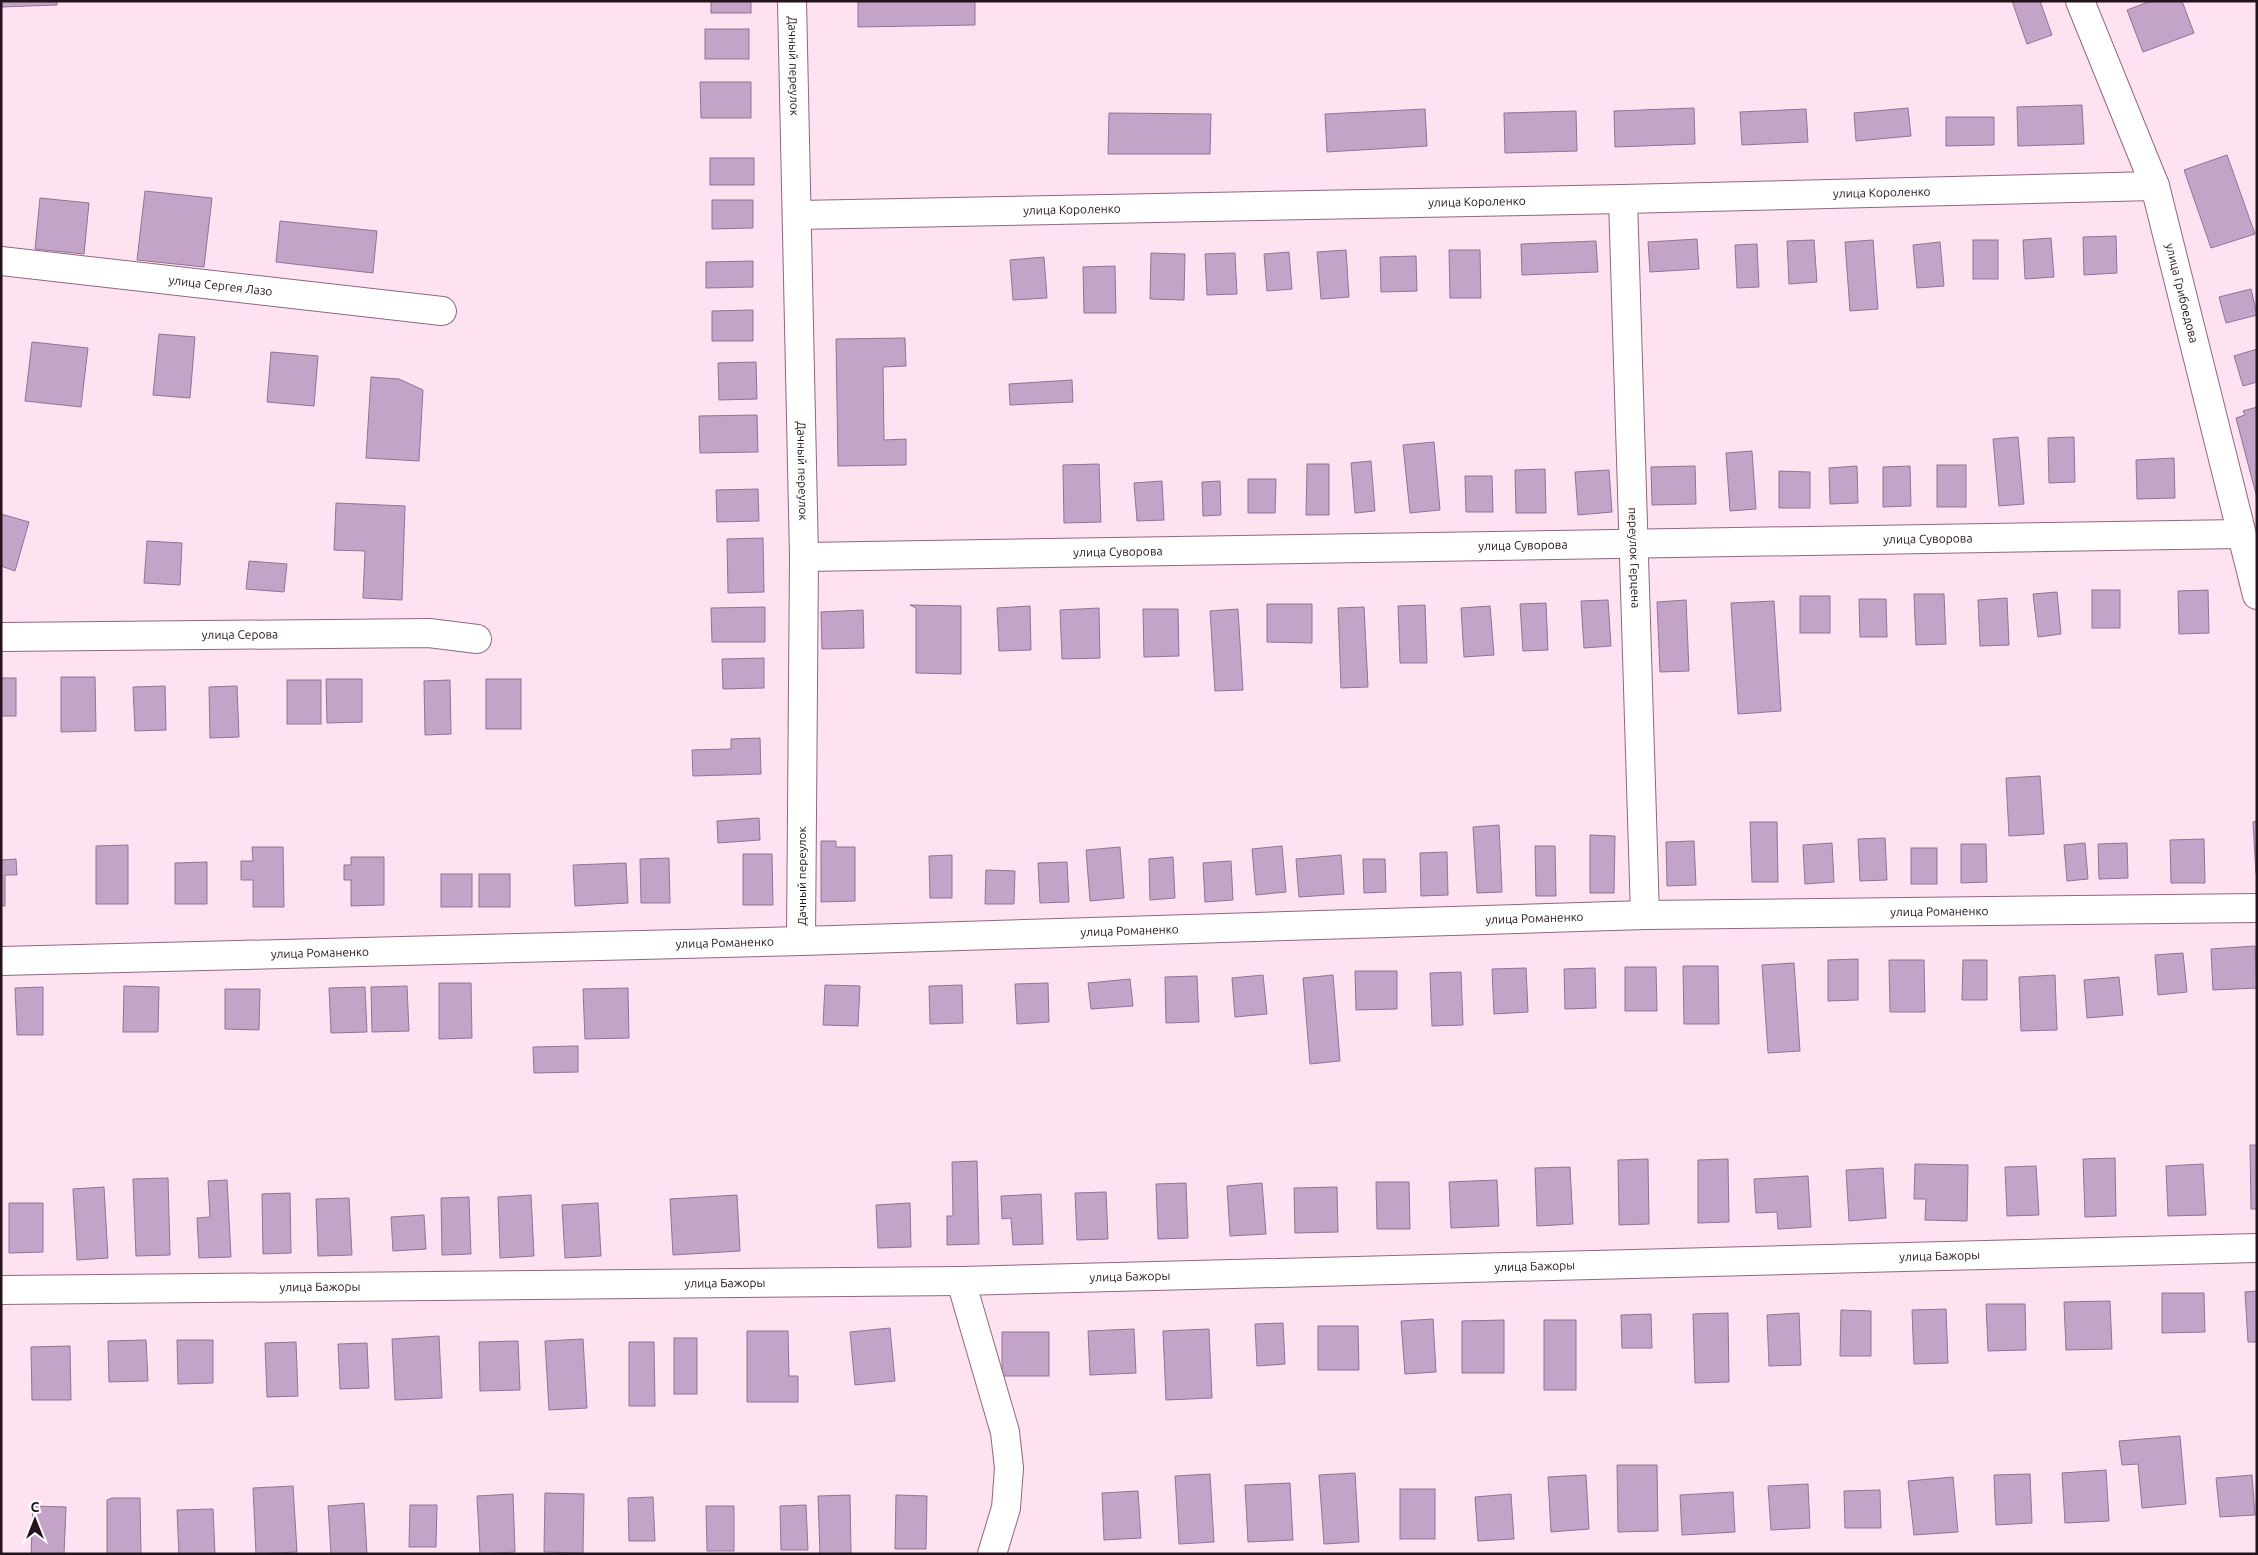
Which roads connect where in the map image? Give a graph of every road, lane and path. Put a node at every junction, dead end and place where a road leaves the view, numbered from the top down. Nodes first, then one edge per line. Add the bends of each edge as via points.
1 (792, 1) edge
2 (2080, 1) edge
3 (2155, 186) junction
4 (1623, 199) junction
5 (798, 215) junction
6 (1, 261) edge
7 (442, 311) dead end
8 (2240, 534) junction
9 (1633, 543) junction
10 (804, 557) junction
11 (2257, 595) edge
12 (1, 637) edge
13 (477, 639) dead end
14 (2257, 908) edge
15 (1645, 915) junction
16 (802, 941) junction
17 (1, 961) edge
18 (2257, 1248) edge
19 (961, 1282) junction
20 (1, 1290) edge
21 (992, 1554) edge

1 - 5 street, Дачный переулок
2 - 3 street, улица Грибоедова
3 - 4 street, улица Короленко
3 - 8 street, улица Грибоедова
4 - 5 street, улица Короленко
4 - 9 street, переулок Герцена
5 - 10 street, Дачный переулок
6 - 7 street, улица Сергея Лазо
8 - 9 street, улица Суворова
8 - 11 street, улица Грибоедова
9 - 10 street, улица Суворова
9 - 15 street, переулок Герцена
10 - 16 street, Дачный переулок
12 - 13 street, улица Серова via 429,633
14 - 15 street, улица Романенко
15 - 16 street, улица Романенко
16 - 17 street, улица Романенко
18 - 19 street, улица Бажоры
19 - 20 street, улица Бажоры
19 - 21 street via 1005,1432 1009,1468 1006,1508

